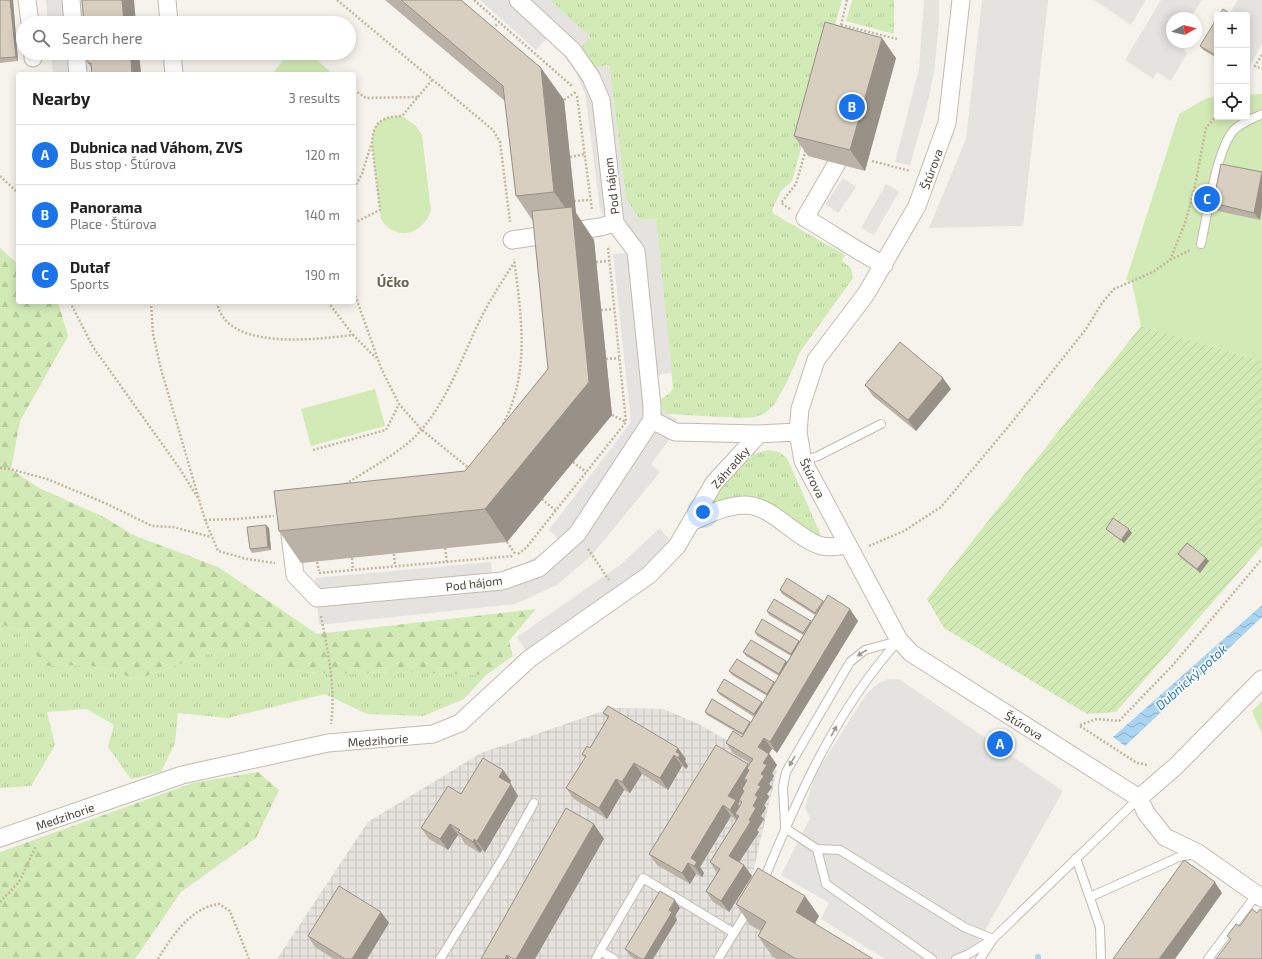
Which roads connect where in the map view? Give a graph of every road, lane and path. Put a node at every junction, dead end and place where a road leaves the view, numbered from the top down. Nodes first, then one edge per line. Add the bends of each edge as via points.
1 (27, 0) edge
2 (71, 0) edge
3 (167, 0) edge
4 (337, 0) edge
5 (474, 0) edge
6 (518, 0) edge
7 (847, 0) edge
8 (961, 0) edge
9 (29, 16) edge
10 (72, 16) edge
11 (168, 16) edge
12 (499, 22) junction
13 (841, 25) junction
14 (491, 31) edge
15 (839, 33) edge
16 (897, 39) dead end
17 (532, 51) junction
18 (528, 55) edge
19 (1262, 55) edge
20 (77, 60) edge
21 (173, 60) edge
22 (1262, 68) edge
23 (78, 72) edge
24 (174, 72) edge
25 (434, 79) junction
26 (356, 91) edge
27 (576, 92) junction
28 (418, 97) junction
29 (564, 100) dead end
30 (1262, 114) edge
31 (1214, 119) edge
32 (372, 144) junction
33 (806, 146) edge
34 (584, 154) junction
35 (570, 157) dead end
36 (872, 162) dead end
37 (837, 163) edge
38 (914, 172) dead end
39 (0, 176) edge
40 (356, 184) edge
41 (16, 191) edge
42 (590, 200) junction
43 (574, 201) dead end
44 (805, 218) junction
45 (356, 221) edge
46 (608, 225) junction
47 (512, 240) junction
48 (1201, 244) joint
49 (1170, 260) junction
50 (609, 261) junction
51 (515, 262) junction
52 (596, 262) dead end
53 (884, 265) junction
54 (356, 298) edge
55 (71, 304) edge
56 (151, 304) edge
57 (218, 304) edge
58 (330, 304) edge
59 (614, 309) junction
60 (601, 310) dead end
61 (353, 335) junction
62 (619, 358) junction
63 (378, 359) junction
64 (606, 359) dead end
65 (399, 404) junction
66 (612, 415) dead end
67 (652, 420) junction
68 (626, 422) junction
69 (881, 424) dead end
70 (501, 429) edge
71 (422, 430) junction
72 (798, 432) junction
73 (759, 434) junction
74 (313, 450) dead end
75 (803, 461) junction
76 (573, 462) dead end
77 (0, 468) edge
78 (474, 472) edge
79 (586, 472) junction
80 (341, 488) edge
81 (542, 500) dead end
82 (200, 501) junction
83 (556, 511) junction
84 (288, 514) joint
85 (205, 520) junction
86 (691, 522) junction
87 (577, 534) junction
88 (211, 537) junction
89 (507, 542) dead end
90 (846, 545) junction
91 (445, 548) edge
92 (867, 548) dead end
93 (394, 554) edge
94 (516, 555) junction
95 (352, 558) edge
96 (1262, 559) edge
97 (317, 562) edge
98 (447, 562) junction
99 (395, 566) junction
100 (353, 570) junction
101 (319, 573) junction
102 (295, 575) junction
103 (620, 596) junction
104 (317, 598) junction
105 (898, 640) junction
106 (1262, 679) edge
107 (328, 743) junction
108 (1153, 762) dead end
109 (1140, 798) junction
110 (534, 803) dead end
111 (48, 821) junction
112 (785, 828) junction
113 (0, 838) edge
114 (817, 849) junction
115 (1198, 853) junction
116 (1076, 858) junction
117 (1259, 896) edge
118 (1090, 897) junction
119 (0, 902) edge
120 (734, 933) junction
121 (993, 939) junction
122 (600, 951) junction
123 (158, 959) edge
124 (249, 959) edge
125 (440, 959) edge
126 (596, 959) edge
127 (614, 959) edge
128 (718, 959) edge
129 (932, 959) edge
130 (956, 959) edge
131 (980, 959) edge
132 (1101, 959) edge
133 (1208, 959) edge

1 - 9 street
2 - 10 street
3 - 11 street
4 - 25 path
5 - 12 path
6 - 46 street, Pod hájom via 573,51 591,77 601,100
7 - 13 path
8 - 53 street, Štúrova via 947,123 917,206
12 - 14 path
12 - 17 path
13 - 15 path
13 - 16 path
17 - 18 path
17 - 27 path
19 - 22 path via 1256,66
20 - 23 street
21 - 24 street
25 - 28 path
25 - 47 path via 493,130 500,142
26 - 28 path via 366,98
27 - 29 path
27 - 34 path
28 - 32 path via 402,116 383,118 372,134
30 - 48 lane via 1233,130 1223,147
31 - 49 path via 1206,128 1194,191
32 - 40 path
32 - 45 path via 380,210
33 - 44 path via 796,184 781,203
34 - 35 path
34 - 42 path
36 - 38 path
37 - 44 street
39 - 41 path
42 - 43 path
42 - 46 path via 592,213
44 - 53 street
46 - 47 street
46 - 50 path
46 - 67 street, Pod hájom via 636,251
47 - 51 path
48 - 49 path
49 - 92 path via 1153,272 1114,289 1033,397 941,507 904,531
50 - 52 path
50 - 59 path
51 - 70 path via 523,334 520,374
51 - 71 path via 480,320 447,393
53 - 72 street, Štúrova via 866,294 816,360 800,409
54 - 63 path
55 - 82 path via 93,347
56 - 82 path via 153,334 161,369
57 - 61 path via 220,314 229,324 266,339
58 - 61 path
59 - 60 path
59 - 62 path
61 - 63 path
62 - 64 path
62 - 68 path
63 - 65 path
65 - 71 path
65 - 74 path via 386,430
66 - 68 path
67 - 73 street via 674,432
67 - 87 street, Pod hájom
68 - 79 path
69 - 75 lane
71 - 78 path
71 - 80 path via 402,447
72 - 73 street
72 - 75 street, Štúrova
73 - 86 street, Záhradky via 714,483
75 - 90 street, Štúrova
76 - 79 path
77 - 88 path via 47,479 152,526 174,527
79 - 83 path
81 - 83 path
82 - 85 path
83 - 94 path via 526,548
84 - 85 path
84 - 102 street
85 - 88 path
86 - 90 street via 719,509 748,505 766,511 822,546
86 - 103 street, Medzihorie via 677,546 649,575
87 - 103 path
87 - 104 street, Pod hájom via 539,568 502,581
88 - 102 path via 218,551 247,559 273,562
89 - 94 path
90 - 105 street, Štúrova
91 - 98 path
93 - 99 path
94 - 98 path
95 - 100 path
96 - 108 path via 1172,666 1119,721 1097,719 1080,725 1137,763 1147,765
97 - 101 path
98 - 99 path
99 - 100 path
100 - 101 path
101 - 102 path
102 - 104 street
103 - 107 street, Medzihorie via 529,659 460,722 419,737
104 - 107 path via 332,674 333,705
105 - 109 street, Štúrova via 912,653
112 -> 105 lane via 801,790 847,706
105 -> 112 lane via 865,650 850,662 840,678 786,772 783,787
106 - 109 street via 1176,766
107 - 111 street, Medzihorie via 182,775
109 - 115 street via 1146,813 1165,837
109 - 116 lane
110 - 125 lane
111 - 113 street, Medzihorie
111 - 119 path via 19,882
112 - 114 lane
112 - 120 lane via 756,897
114 - 121 lane via 840,850 964,927
114 - 129 lane via 826,884
115 - 117 street
115 - 118 lane via 1179,857
116 - 118 lane
116 - 121 lane
117 - 133 lane
118 - 132 lane via 1100,927
120 - 122 lane via 643,878
120 - 128 lane
121 - 130 lane
121 - 131 lane
122 - 126 lane
122 - 127 lane
123 - 124 path via 190,917 210,905 219,904 230,911

